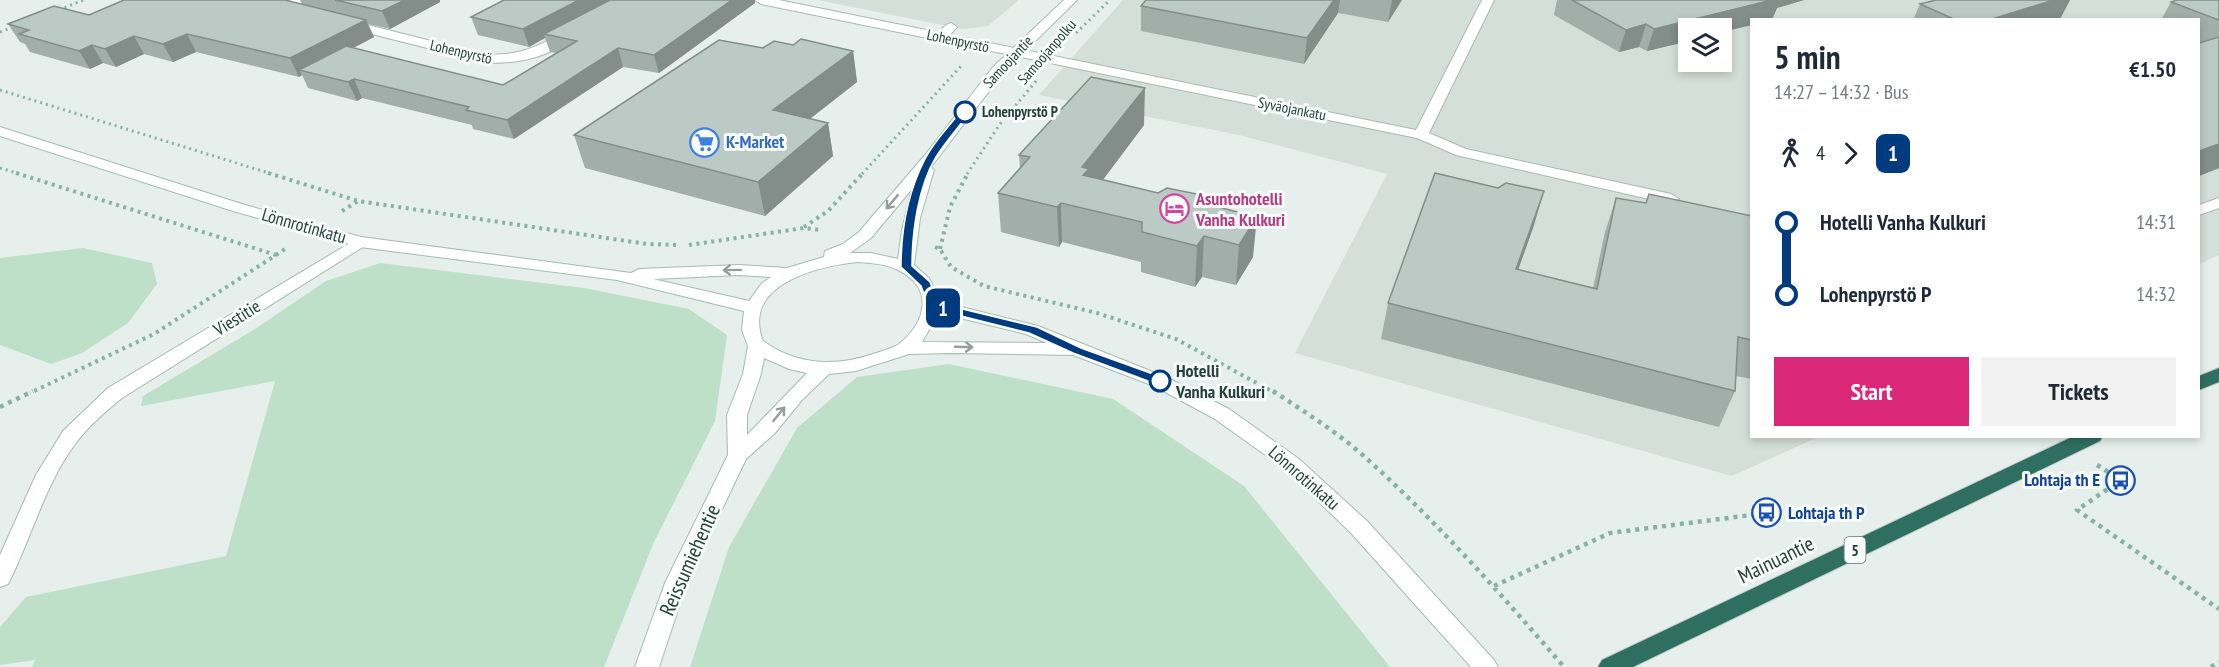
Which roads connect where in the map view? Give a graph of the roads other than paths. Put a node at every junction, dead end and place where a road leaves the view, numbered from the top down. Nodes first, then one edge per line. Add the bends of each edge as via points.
1 (300, 0) edge
2 (761, 0) edge
3 (1071, 0) edge
4 (1488, 0) edge
5 (583, 27) edge
6 (951, 27) dead end
7 (940, 38) junction
8 (1014, 53) junction
9 (0, 131) edge
10 (1421, 135) junction
11 (930, 158) junction
12 (1682, 202) edge
13 (2219, 202) edge
14 (2200, 210) edge
15 (360, 242) junction
16 (810, 264) junction
17 (906, 267) junction
18 (790, 273) junction
19 (617, 275) junction
20 (933, 306) junction
21 (754, 308) junction
22 (757, 346) junction
23 (905, 348) junction
24 (1077, 350) junction
25 (823, 369) junction
26 (2219, 374) edge
27 (2200, 384) edge
28 (2089, 438) edge
29 (738, 455) junction
30 (0, 578) edge
31 (1613, 666) edge
32 (647, 667) edge
33 (1486, 667) edge

1 - 5 street, Lohenpyrstö via 294,3 297,12 506,61 545,48
2 - 7 street, Lohenpyrstö
3 - 8 street, Samoojantie
4 - 10 street
6 - 7 street
7 - 8 street, Lohenpyrstö
8 - 10 street, Syväojankatu
8 - 11 street, Samoojantie
9 - 15 street, Lönnrotinkatu via 239,208
10 - 12 street, Syväojankatu via 1461,152
11 -> 16 street, Samoojantie via 865,235 849,247
11 - 17 street, Samoojantie via 915,200
13 - 14 street
15 - 19 street, Lönnrotinkatu
15 - 30 street, Viestitie via 115,393 83,421 48,471
16 - 17 street via 858,257
16 - 18 street
17 - 20 street via 927,284
18 -> 19 street, Lönnrotinkatu via 739,270
18 - 21 street via 764,292
19 - 21 street, Lönnrotinkatu
20 - 23 street via 924,328
20 - 24 street, Lönnrotinkatu via 1032,330
21 - 22 street via 750,332
22 - 25 street via 776,358
22 - 29 street, Reissumiehentie via 737,415
23 -> 24 street, Lönnrotinkatu
23 - 25 street via 847,368
24 - 33 street, Lönnrotinkatu via 1181,392 1222,414 1292,464 1359,527
29 -> 25 street, Reissumiehentie
26 - 27 highway
28 - 31 highway, Mainuantie / 5
29 - 32 street, Reissumiehentie via 676,583

